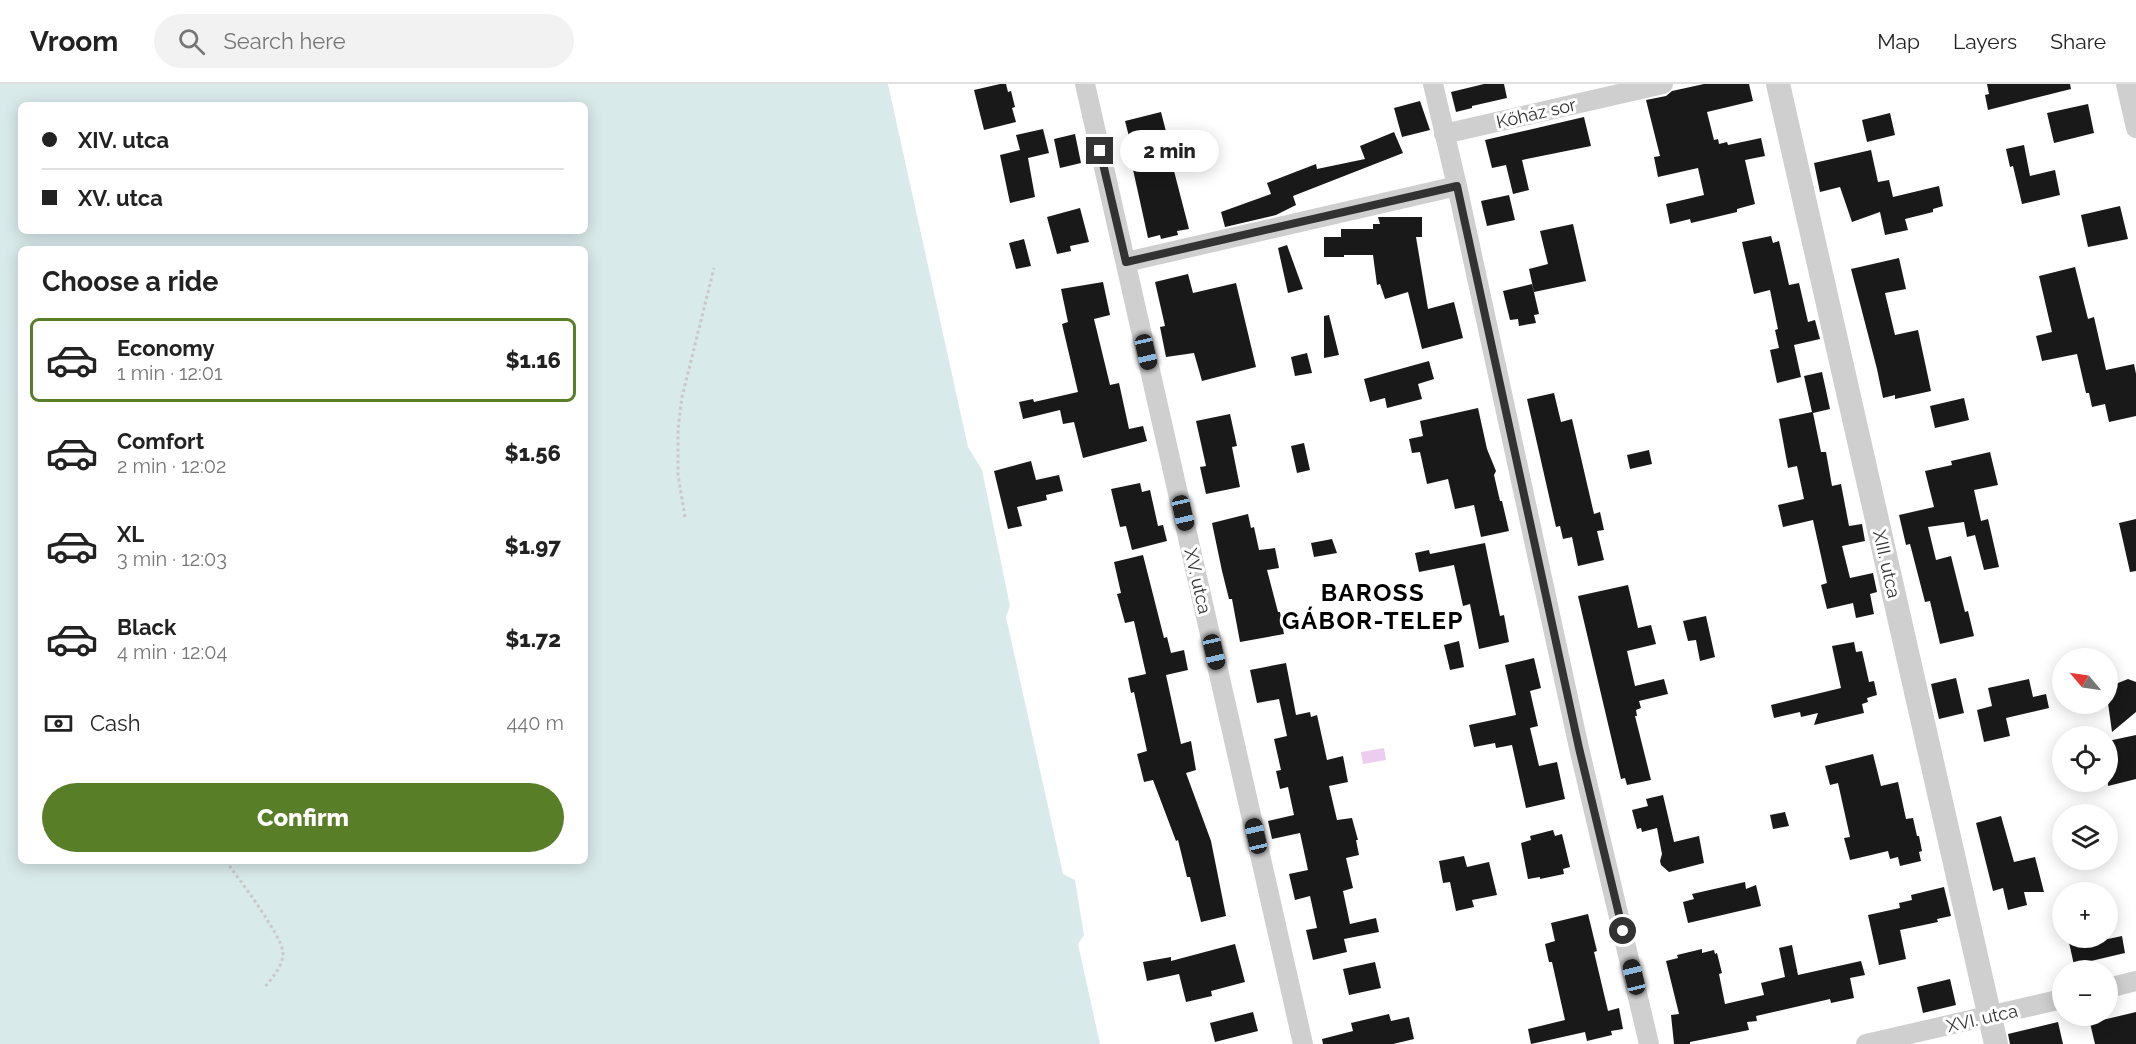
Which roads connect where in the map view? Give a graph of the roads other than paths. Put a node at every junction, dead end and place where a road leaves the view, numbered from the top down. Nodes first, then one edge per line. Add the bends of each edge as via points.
1 (1085, 84) edge
2 (1433, 84) edge
3 (1663, 84) edge
4 (1778, 84) edge
5 (2126, 84) edge
6 (2136, 128) edge
7 (1444, 134) junction
8 (1457, 186) junction
9 (1126, 262) junction
10 (2136, 981) edge
11 (2118, 986) edge
12 (2052, 1001) edge
13 (1990, 1016) junction
14 (1303, 1044) edge
15 (1649, 1044) edge
16 (1866, 1044) edge
17 (1996, 1044) edge

1 - 9 street, XV. utca
2 - 7 street
3 - 7 street, Kőház sor
4 - 13 street, XIII. utca
5 - 6 street
7 - 8 street
8 - 9 street
8 - 15 street via 1576,736
9 - 14 street, XV. utca
10 - 11 street
12 - 13 street, XVI. utca
13 - 16 street, XVI. utca
13 - 17 street, XIII. utca

